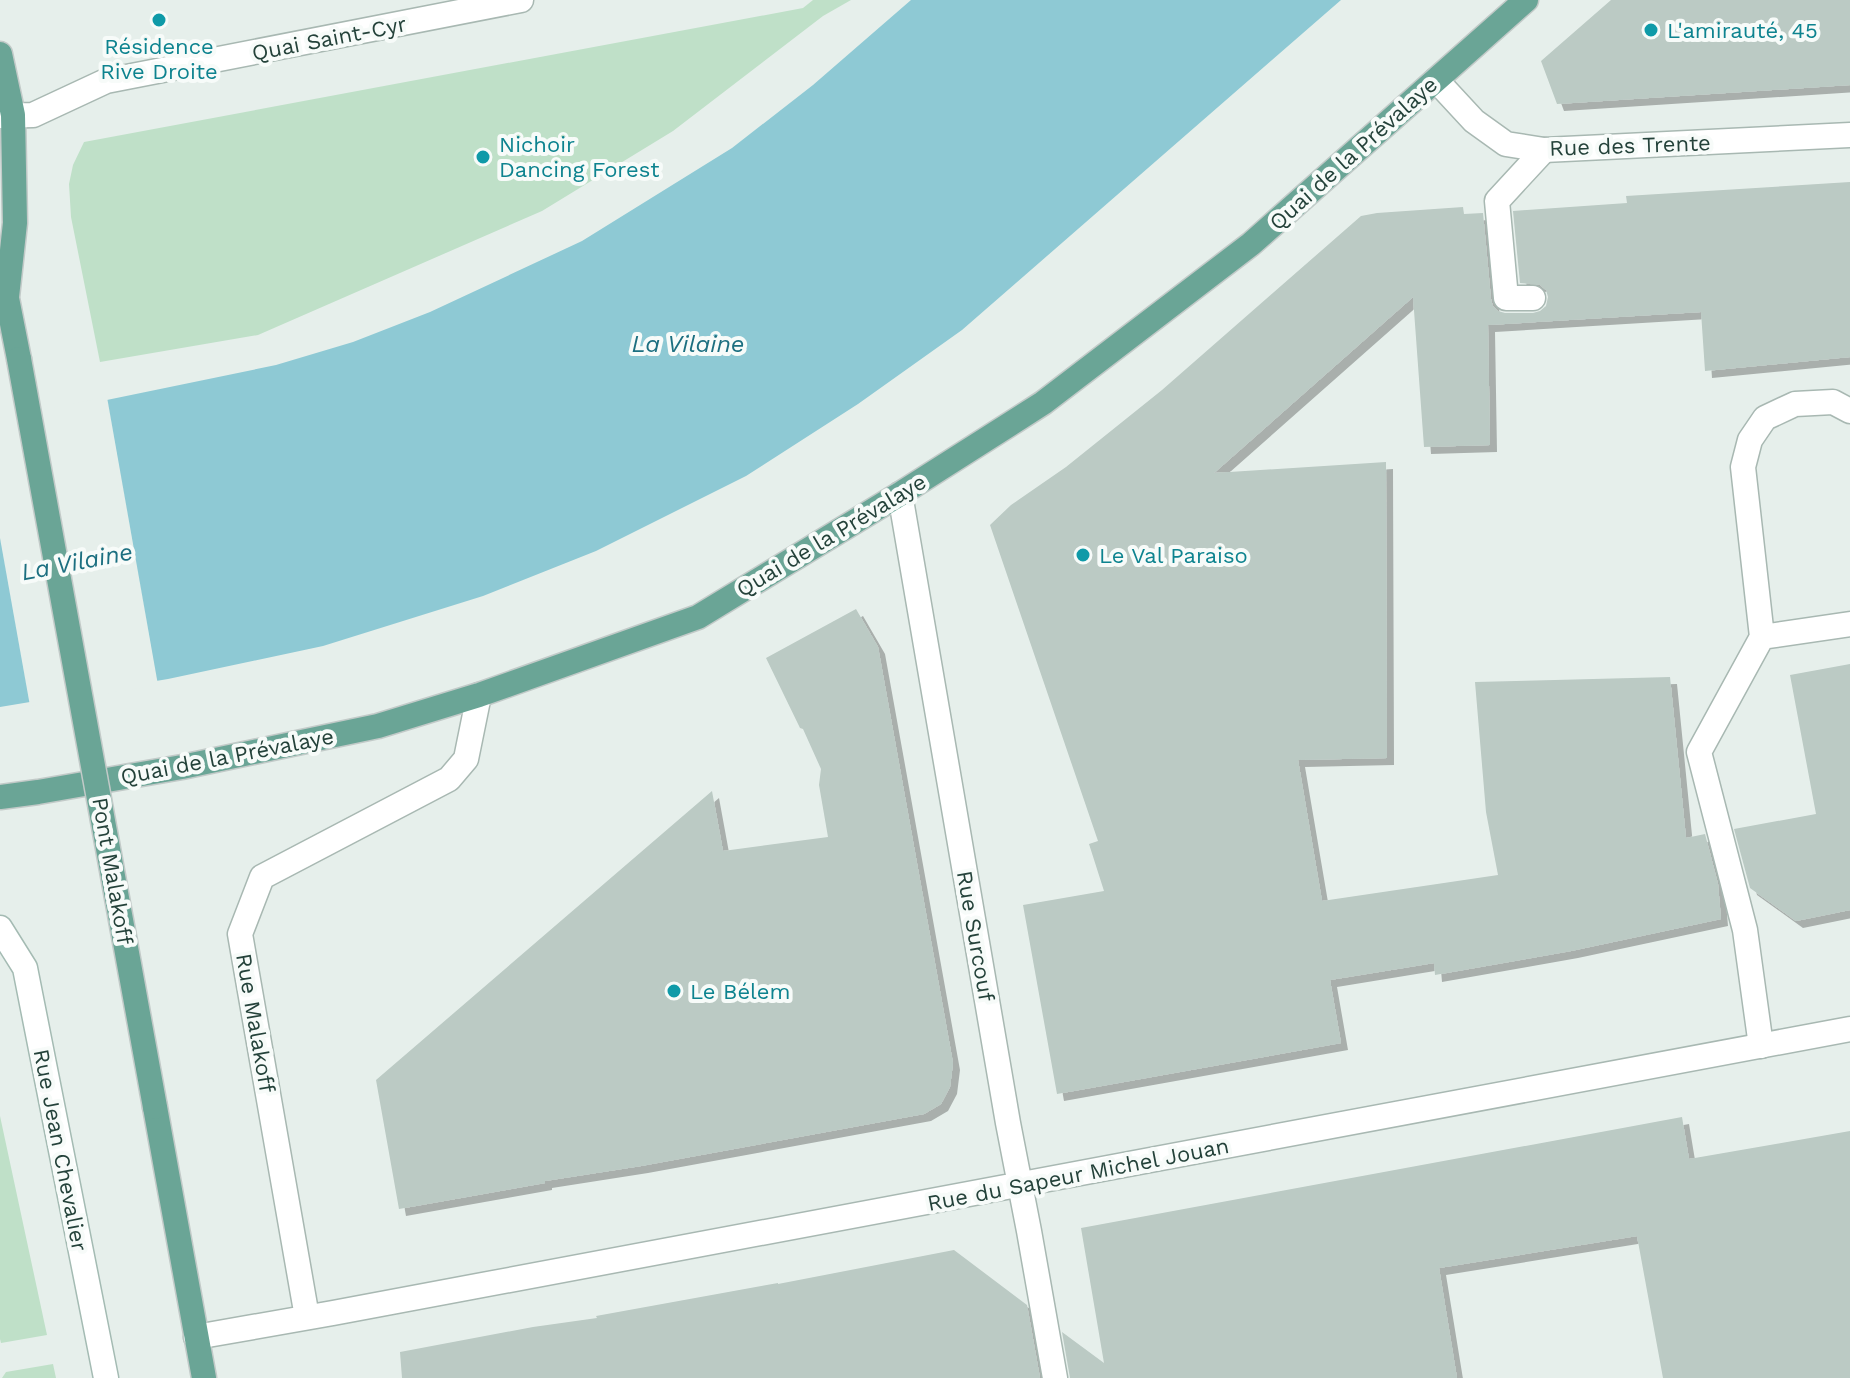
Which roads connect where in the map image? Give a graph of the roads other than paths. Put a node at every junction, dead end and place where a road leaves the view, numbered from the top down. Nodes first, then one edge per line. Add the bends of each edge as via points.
1 (521, 0) edge
2 (1526, 0) edge
3 (0, 54) edge
4 (1436, 80) junction
5 (7, 115) edge
6 (1850, 135) edge
7 (1544, 150) junction
8 (0, 267) edge
9 (7, 297) junction
10 (1533, 298) dead end
11 (1850, 411) edge
12 (900, 494) junction
13 (1850, 624) edge
14 (1762, 637) junction
15 (479, 695) junction
16 (0, 797) edge
17 (0, 928) edge
18 (1850, 1029) edge
19 (1761, 1046) junction
20 (1019, 1185) junction
21 (307, 1317) junction
22 (196, 1337) junction
23 (106, 1378) edge
24 (204, 1378) edge
25 (1055, 1378) edge

1 - 5 street, Quai Saint-Cyr via 106,81 33,115
2 - 4 main road, Quai de la Prévalaye
3 - 5 main road
4 - 7 street, Rue des Trente via 1474,121 1506,144
4 - 12 main road, Quai de la Prévalaye via 1251,244 1043,403
5 - 9 main road via 15,223
6 - 7 street, Rue des Trente
7 - 10 street via 1497,201 1506,298
8 - 9 main road
9 - 22 main road, Pont Malakoff, bridge
11 - 14 street via 1833,402 1795,404 1765,418 1750,440 1743,467
12 - 15 main road, Quai de la Prévalaye via 698,617
12 - 20 street, Rue Surcouf
13 - 14 street
14 - 19 street via 1699,752 1745,930
15 - 16 main road, Quai de la Prévalaye via 378,726 182,767
15 - 21 street, Rue Malakoff via 466,759 449,779 262,877 240,934
17 - 23 street, Rue Jean Chevalier via 25,968
18 - 19 street, Rue du Sapeur Michel Jouan
19 - 20 street, Rue du Sapeur Michel Jouan
20 - 21 street, Rue du Sapeur Michel Jouan
20 - 25 street, Rue Surcouf
21 - 22 street
22 - 24 main road

